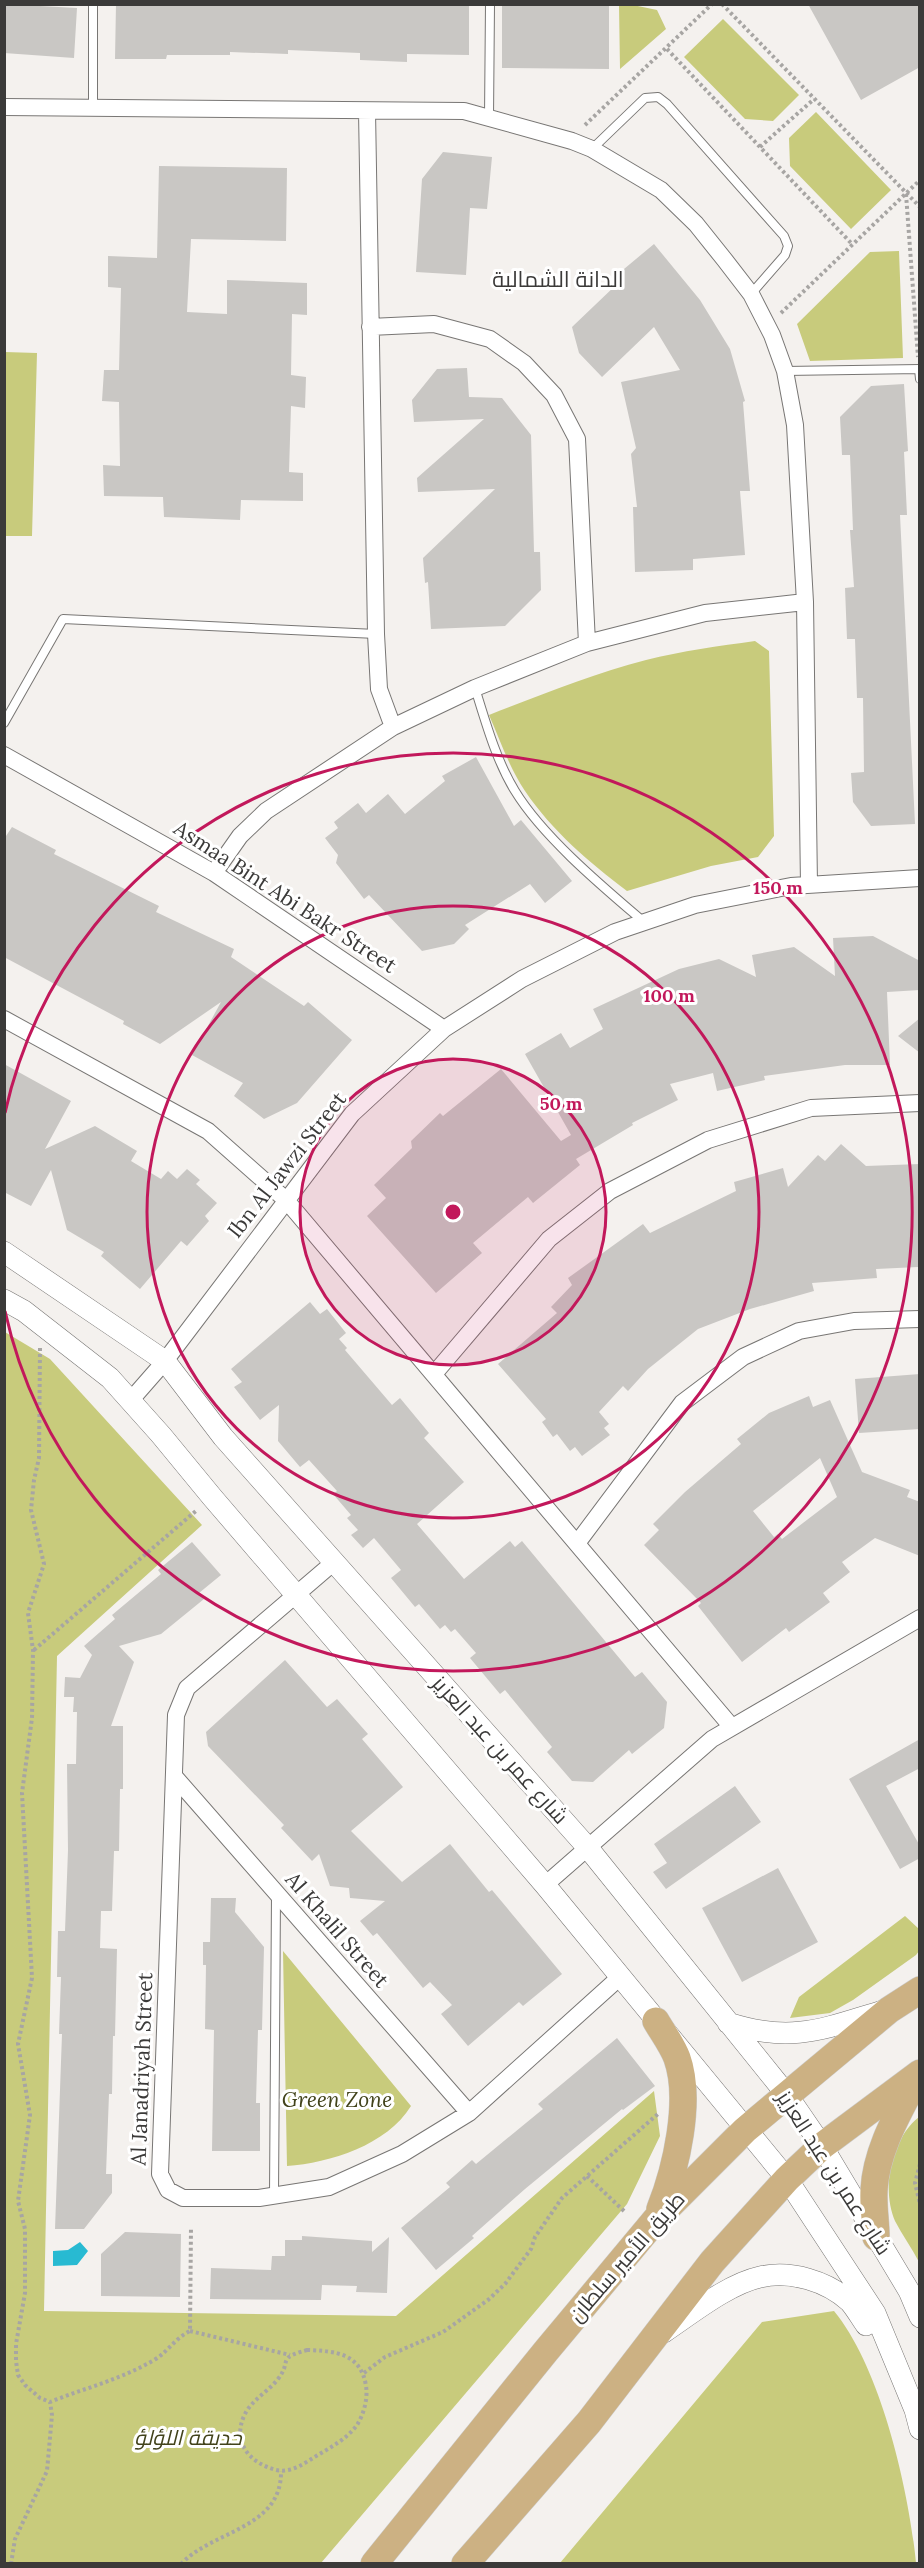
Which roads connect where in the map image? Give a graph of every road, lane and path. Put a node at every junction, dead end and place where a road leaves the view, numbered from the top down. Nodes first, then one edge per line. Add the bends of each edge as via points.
1 (93, 4) edge
2 (490, 4) edge
3 (712, 4) edge
4 (722, 4) edge
5 (667, 49) junction
6 (814, 99) junction
7 (5, 108) edge
8 (93, 109) junction
9 (367, 111) junction
10 (489, 117) junction
11 (585, 125) dead end
12 (760, 147) junction
13 (592, 149) junction
14 (920, 180) edge
15 (906, 193) junction
16 (920, 207) edge
17 (852, 244) junction
18 (751, 294) junction
19 (780, 313) dead end
20 (370, 327) junction
21 (919, 369) edge
22 (784, 371) junction
23 (920, 379) edge
24 (805, 602) junction
25 (376, 634) junction
26 (587, 643) junction
27 (475, 688) junction
28 (4, 723) edge
29 (393, 728) junction
30 (4, 755) edge
31 (214, 873) junction
32 (920, 878) edge
33 (809, 885) junction
34 (644, 922) junction
35 (4, 1019) edge
36 (444, 1029) junction
37 (920, 1103) edge
38 (286, 1200) junction
39 (4, 1251) edge
40 (4, 1300) edge
41 (920, 1319) edge
42 (39, 1323) junction
43 (165, 1360) junction
44 (434, 1374) junction
45 (130, 1401) junction
46 (212, 1497) junction
47 (578, 1542) junction
48 (333, 1563) junction
49 (296, 1595) junction
50 (920, 1618) edge
51 (33, 1650) junction
52 (731, 1726) junction
53 (174, 1776) junction
54 (588, 1848) junction
55 (545, 1885) junction
56 (276, 1895) junction
57 (620, 1977) junction
58 (920, 1990) edge
59 (892, 2008) junction
60 (656, 2021) junction
61 (728, 2023) junction
62 (919, 2074) edge
63 (787, 2095) junction
64 (662, 2110) dead end
65 (469, 2113) junction
66 (745, 2130) junction
67 (822, 2146) junction
68 (920, 2164) edge
69 (587, 2176) junction
70 (787, 2179) junction
71 (274, 2195) junction
72 (920, 2204) edge
73 (625, 2212) dead end
74 (657, 2218) junction
75 (191, 2227) dead end
76 (876, 2237) junction
77 (920, 2317) edge
78 (190, 2331) junction
79 (653, 2339) junction
80 (290, 2355) junction
81 (364, 2373) junction
82 (900, 2374) junction
83 (50, 2402) junction
84 (920, 2429) edge
85 (281, 2471) junction
86 (11, 2564) edge
87 (181, 2564) edge
88 (374, 2564) edge
89 (465, 2564) edge

1 - 8 lane
2 - 10 lane
3 - 5 path
4 - 6 path
5 - 11 path
5 - 12 path
6 - 12 path
6 - 15 path
7 - 8 street
8 - 9 street
9 - 10 street via 464,111
9 - 20 street
10 - 13 street
12 - 17 path
13 - 18 street via 667,195 696,224
13 - 18 lane via 645,98 658,97 667,104 784,236 788,246 785,255
14 - 15 path
15 - 16 path
15 - 17 path
15 - 21 path
17 - 19 path
18 - 22 street via 772,335
20 - 25 street
20 - 26 street via 434,324 490,339 524,363 554,395 577,440
21 - 22 lane
21 - 23 lane
22 - 24 street via 795,425
24 - 26 street via 705,614
24 - 33 street
25 - 28 lane via 63,619
25 - 29 street via 379,689
26 - 27 street
27 - 29 street
27 - 34 lane via 515,792 567,852
29 - 31 street via 266,811 240,836
30 - 31 street, Asmaa Bint Abi Bakr Street
31 - 36 street, Asmaa Bint Abi Bakr Street
32 - 33 street, Ibn Al Jawzi Street
33 - 34 street, Ibn Al Jawzi Street via 695,904
34 - 36 street, Ibn Al Jawzi Street via 615,932 522,979
35 - 38 street via 208,1131
36 - 38 street, Ibn Al Jawzi Street via 352,1113
37 - 44 street via 811,1108 708,1140 610,1191 549,1239
38 - 43 street, Ibn Al Jawzi Street
38 - 44 street
39 - 43 street, شارع عمر بن عبد العزيز
40 - 42 street
41 - 47 street via 854,1321 799,1331 743,1356 682,1403
42 - 45 street via 110,1378
42 - 51 path via 39,1458 31,1510 44,1564 28,1613
43 - 45 street, Ibn Al Jawzi Street
43 - 48 street, شارع عمر بن عبد العزيز via 223,1437
44 - 47 street
45 - 46 street
46 - 49 street
46 - 51 path
47 - 52 street
48 - 49 street, Al Janadriyah Street
48 - 54 street, شارع عمر بن عبد العزيز
49 - 53 street, Al Janadriyah Street via 187,1688 176,1715
49 - 55 street
50 - 52 street
51 - 83 path via 32,1718 22,1793 32,1978 18,2044 30,2115 18,2201 25,2229 25,2293 16,2361 18,2375 26,2385
52 - 54 street
53 - 56 street, Al Khalil Street
53 - 71 street, Al Janadriyah Street via 160,2174 168,2190 183,2199
54 - 55 street
54 - 61 street, شارع عمر بن عبد العزيز
55 - 57 street
56 - 65 street, Al Khalil Street
56 - 71 lane
57 - 60 street
57 - 65 street, Al Janadriyah Street
58 - 59 main road, طريق الأمير سلطان
59 - 61 street via 803,2033 770,2033
59 - 63 main road, طريق الأمير سلطان
60 - 66 street
60 - 74 main road via 677,2058 682,2109 672,2179
61 - 63 street, شارع عمر بن عبد العزيز
62 - 67 main road
62 - 76 main road via 879,2157 874,2190
63 - 66 main road, طريق الأمير سلطان
63 - 67 street, شارع عمر بن عبد العزيز
64 - 69 path
65 - 71 street, Al Janadriyah Street via 402,2154 329,2187
66 - 70 street
66 - 74 main road, طريق الأمير سلطان
67 - 70 main road
67 - 76 street, شارع عمر بن عبد العزيز
68 - 72 path via 915,2183
69 - 73 path
69 - 81 path via 562,2198 531,2249 488,2300 443,2332 384,2357
70 - 79 main road via 712,2262
70 - 82 street via 875,2313
74 - 88 main road, طريق الأمير سلطان
75 - 78 path
76 - 77 street, شارع عمر بن عبد العزيز
78 - 80 path
78 - 83 path via 177,2337 157,2359 136,2370
79 - 82 street via 728,2291 759,2277 810,2279 851,2303
79 - 89 main road via 589,2422
80 - 81 path via 307,2350 333,2351 353,2360
80 - 85 path via 279,2378 244,2416 240,2437 249,2457
81 - 85 path via 367,2396 357,2424 334,2446 300,2466
82 - 84 street
83 - 86 path via 47,2472 15,2539
85 - 87 path via 276,2498 268,2509 232,2533 210,2542

